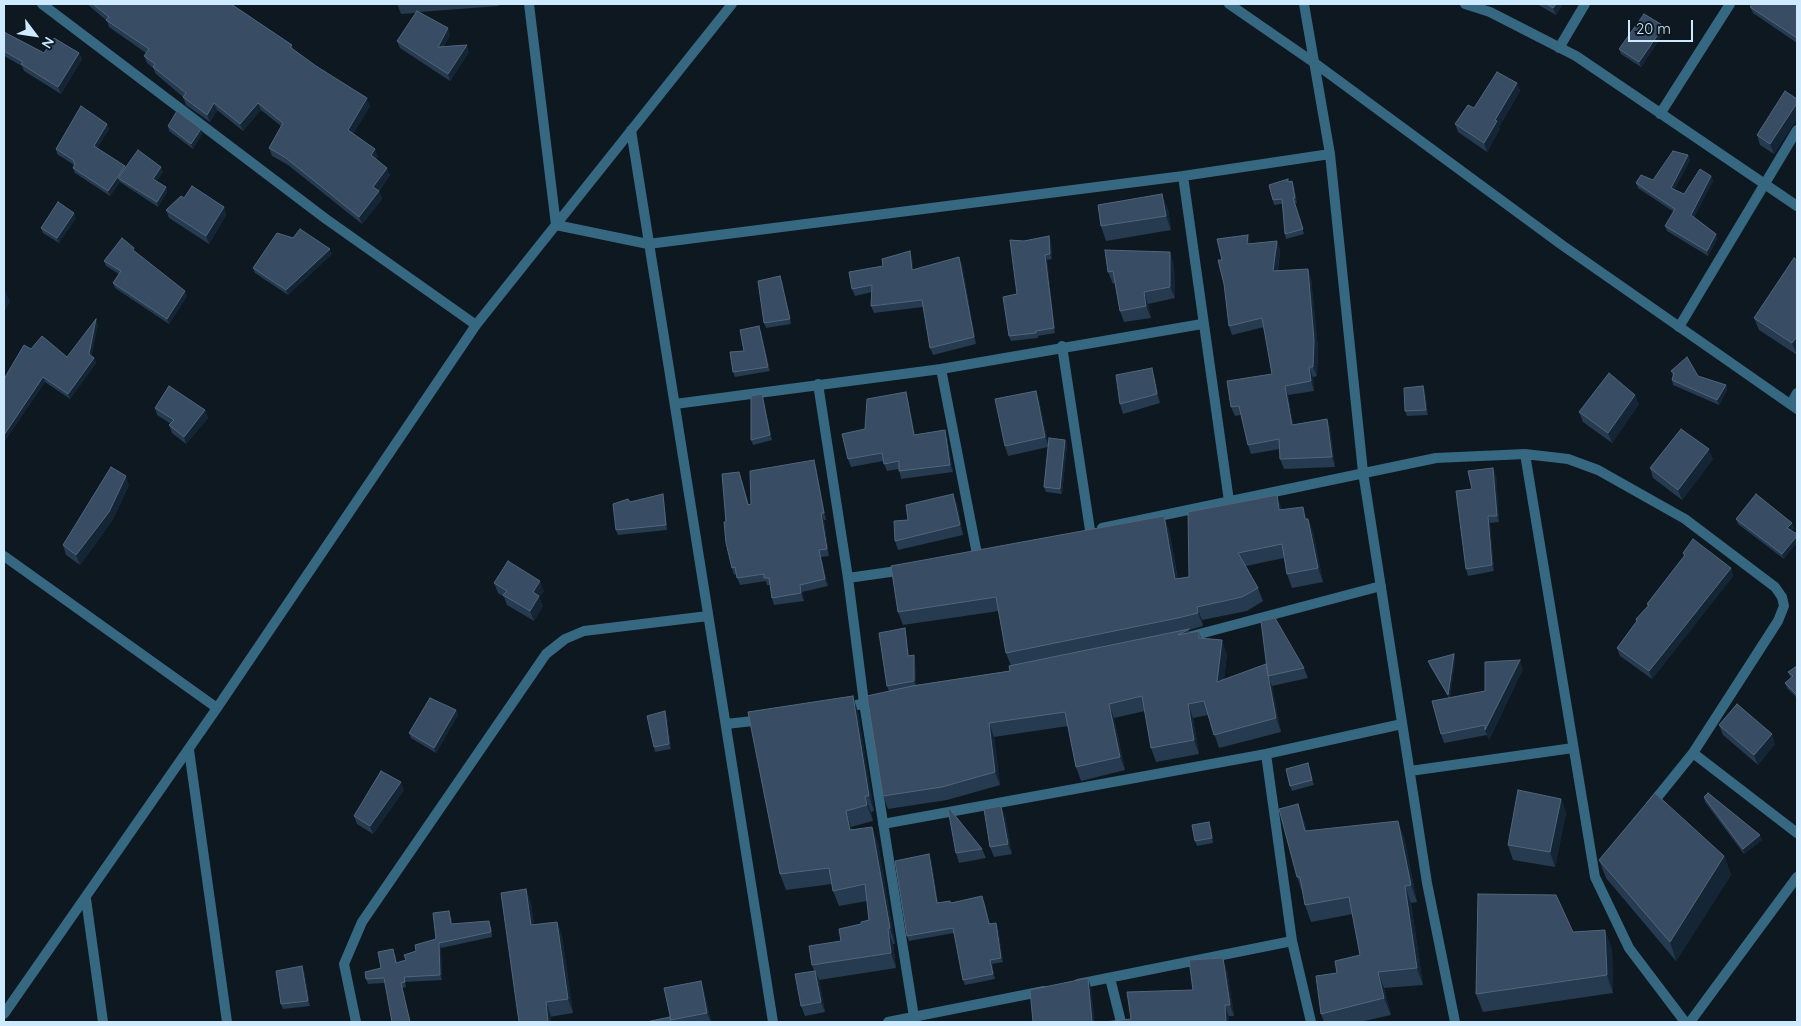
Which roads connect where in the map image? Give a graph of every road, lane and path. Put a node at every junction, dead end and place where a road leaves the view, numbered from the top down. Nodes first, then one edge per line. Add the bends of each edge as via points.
1 (42, 4) edge
2 (529, 4) edge
3 (732, 4) edge
4 (1229, 4) edge
5 (1304, 4) edge
6 (1465, 4) edge
7 (1585, 4) edge
8 (1730, 4) edge
9 (1559, 48) junction
10 (1316, 64) junction
11 (1660, 114) junction
12 (631, 130) junction
13 (1797, 130) edge
14 (1330, 154) junction
15 (1183, 176) junction
16 (1764, 184) junction
17 (1797, 206) edge
18 (556, 225) junction
19 (648, 244) junction
20 (1202, 324) junction
21 (476, 326) junction
22 (1679, 328) junction
23 (1062, 346) junction
24 (942, 369) junction
25 (818, 384) junction
26 (1797, 393) edge
27 (675, 404) junction
28 (1794, 406) edge
29 (1525, 454) junction
30 (1362, 472) junction
31 (1229, 502) junction
32 (977, 554) edge
33 (4, 556) edge
34 (916, 567) edge
35 (848, 578) junction
36 (1380, 586) junction
37 (708, 616) junction
38 (1175, 640) edge
39 (894, 698) edge
40 (864, 704) junction
41 (218, 708) junction
42 (830, 711) edge
43 (773, 718) edge
44 (726, 724) junction
45 (1402, 724) junction
46 (1573, 748) junction
47 (189, 750) junction
48 (1693, 753) junction
49 (1266, 754) junction
50 (1410, 771) junction
51 (1644, 815) edge
52 (883, 824) junction
53 (1797, 833) edge
54 (1797, 877) edge
55 (86, 899) junction
56 (1292, 941) junction
57 (1110, 978) junction
58 (4, 1014) edge
59 (914, 1017) junction
60 (102, 1022) edge
61 (226, 1022) edge
62 (356, 1022) edge
63 (773, 1022) edge
64 (888, 1022) edge
65 (1122, 1022) edge
66 (1311, 1022) edge
67 (1455, 1022) edge
68 (1685, 1022) edge
69 (1690, 1022) edge

1 - 21 street via 326,219
2 - 18 street
3 - 12 street
4 - 10 street
5 - 10 street
6 - 9 street via 1490,12
7 - 9 street
8 - 11 street
9 - 11 street via 1576,56
10 - 14 street
10 - 22 street
11 - 16 street
12 - 18 street
12 - 19 street
13 - 16 street
14 - 15 street
14 - 30 street
15 - 19 street
15 - 20 street
16 - 17 street
16 - 22 street
18 - 19 street
18 - 21 street
19 - 27 street
20 - 23 street
20 - 31 street
21 - 41 street
22 - 28 street
23 - 24 street
23 - 31 street via 1085,531
24 - 25 street
24 - 32 street
25 - 27 street
25 - 35 street
26 - 28 street
27 - 37 street
29 - 30 street via 1436,458
29 - 46 street
29 - 48 street via 1568,459 1598,470 1685,519 1775,587 1782,597 1784,606 1778,621
30 - 31 street
30 - 36 street
33 - 41 street
34 - 35 street via 889,574
35 - 40 street
36 - 38 street
36 - 45 street
37 - 44 street
37 - 62 street via 584,631 565,639 546,654 362,922 344,964
39 - 40 street
40 - 42 street
40 - 52 street
41 - 47 street
43 - 44 street
44 - 63 street
45 - 49 street
45 - 50 street
46 - 50 street
46 - 68 street via 1598,873 1629,948
47 - 55 street
47 - 61 street
48 - 51 street
48 - 53 street
49 - 52 street
49 - 56 street
50 - 67 street via 1427,883
52 - 59 street
54 - 69 street
55 - 58 street
55 - 60 street
56 - 57 street
56 - 66 street
57 - 59 street
57 - 65 street
59 - 64 street

